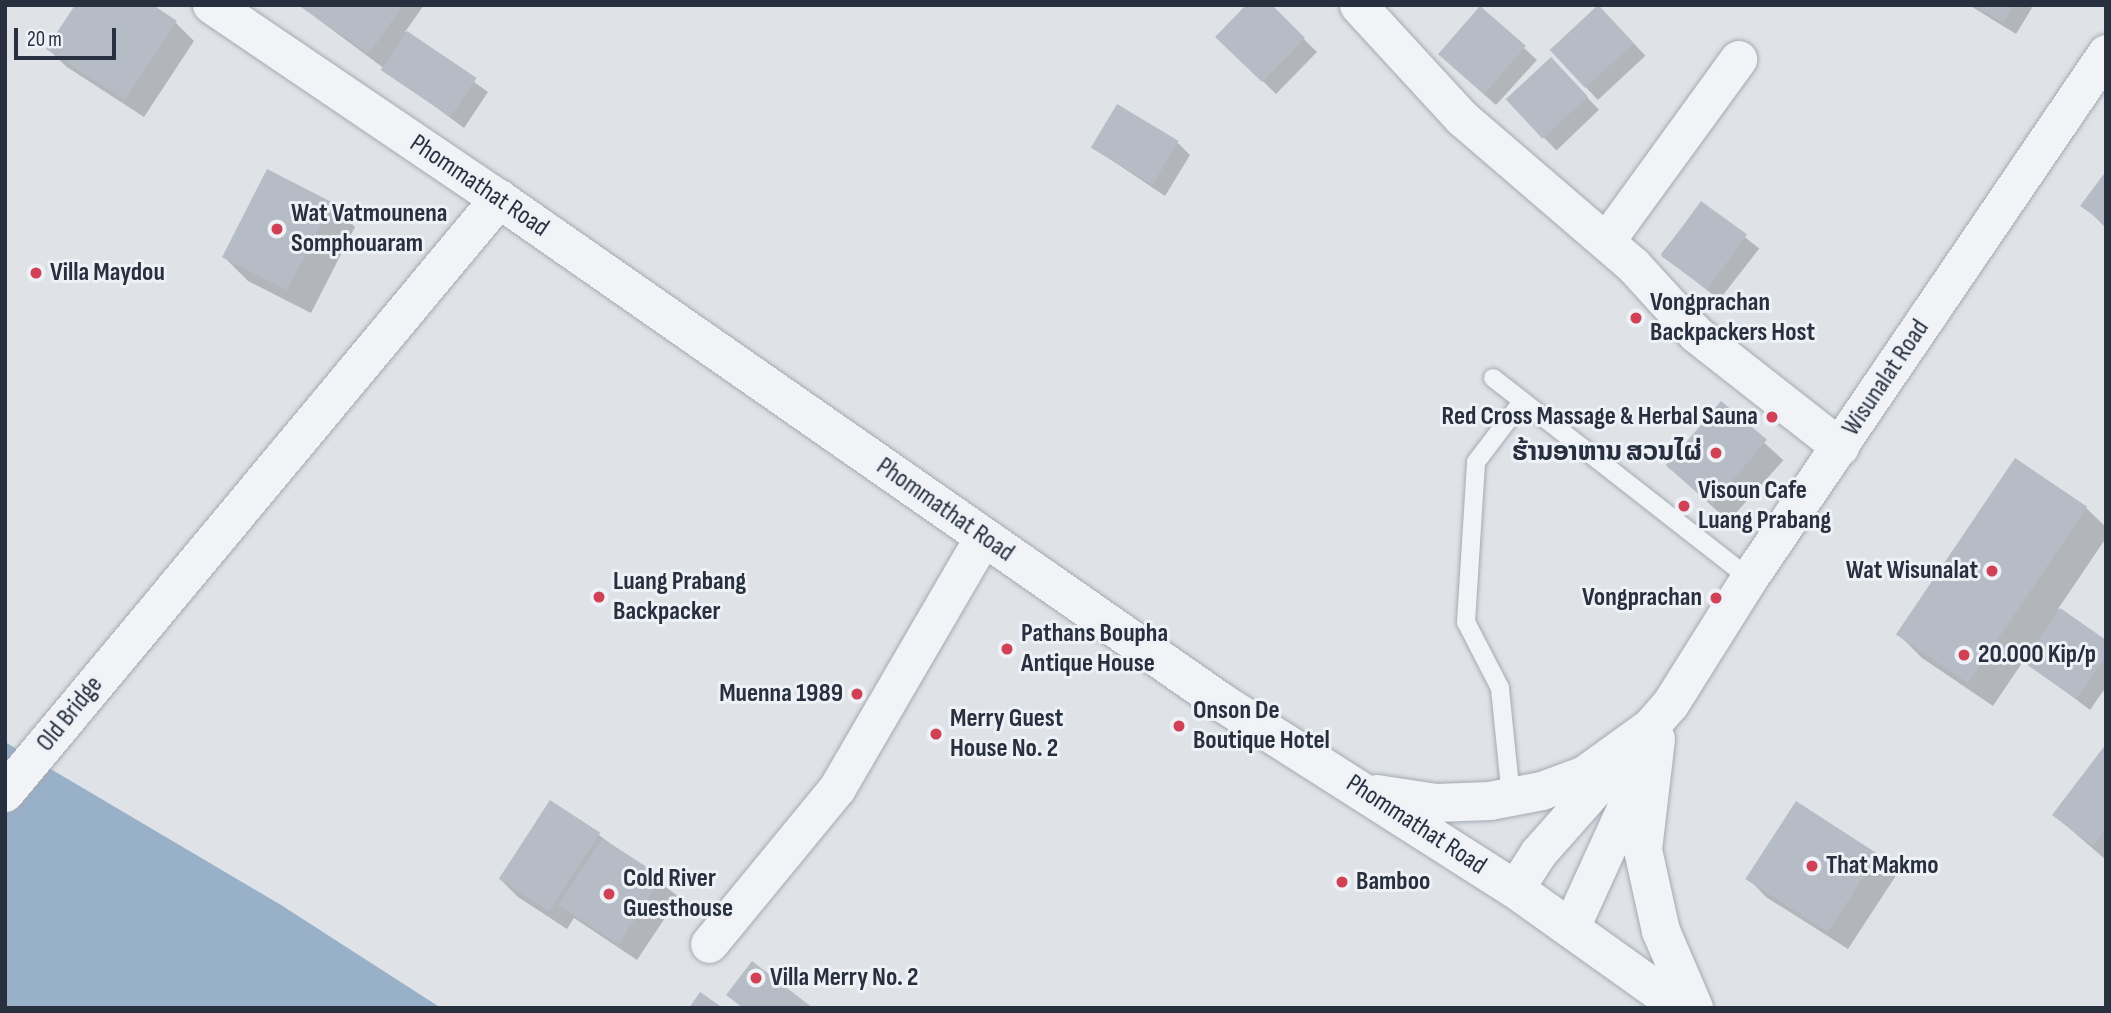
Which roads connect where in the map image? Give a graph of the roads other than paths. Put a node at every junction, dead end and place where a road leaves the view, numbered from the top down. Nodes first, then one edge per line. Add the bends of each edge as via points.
1 (212, 5) edge
2 (1358, 5) edge
3 (2106, 53) edge
4 (1738, 59) dead end
5 (499, 199) junction
6 (1606, 241) junction
7 (1493, 378) dead end
8 (1521, 403) junction
9 (1840, 447) junction
10 (983, 537) junction
11 (1749, 578) junction
12 (1657, 725) junction
13 (1365, 792) junction
14 (5, 793) edge
15 (1511, 797) junction
16 (1515, 889) junction
17 (1571, 927) junction
18 (709, 944) dead end
19 (1682, 1008) edge
20 (1694, 1008) edge

1 - 5 street, Phommathat Road
2 - 6 street via 1462,118
3 - 9 street, Wisunalat Road
4 - 6 street
5 - 10 street, Phommathat Road
5 - 14 street, Old Bridge
6 - 9 street via 1696,334
7 - 8 lane
8 - 11 lane
8 - 15 lane via 1476,462 1466,622 1500,688
9 - 11 street, Wisunalat Road
10 - 13 street, Phommathat Road via 1221,702
10 - 18 street via 837,788
11 - 12 street, Wisunalat Road
12 - 15 street via 1565,785
12 - 16 street, Wisunalat Road via 1538,853
12 - 17 street, Wisunalat Road
12 - 20 street via 1643,850 1664,940
13 - 15 street via 1436,803
13 - 16 street, Phommathat Road
16 - 17 street, Phommathat Road
17 - 19 street, Phommathat Road

